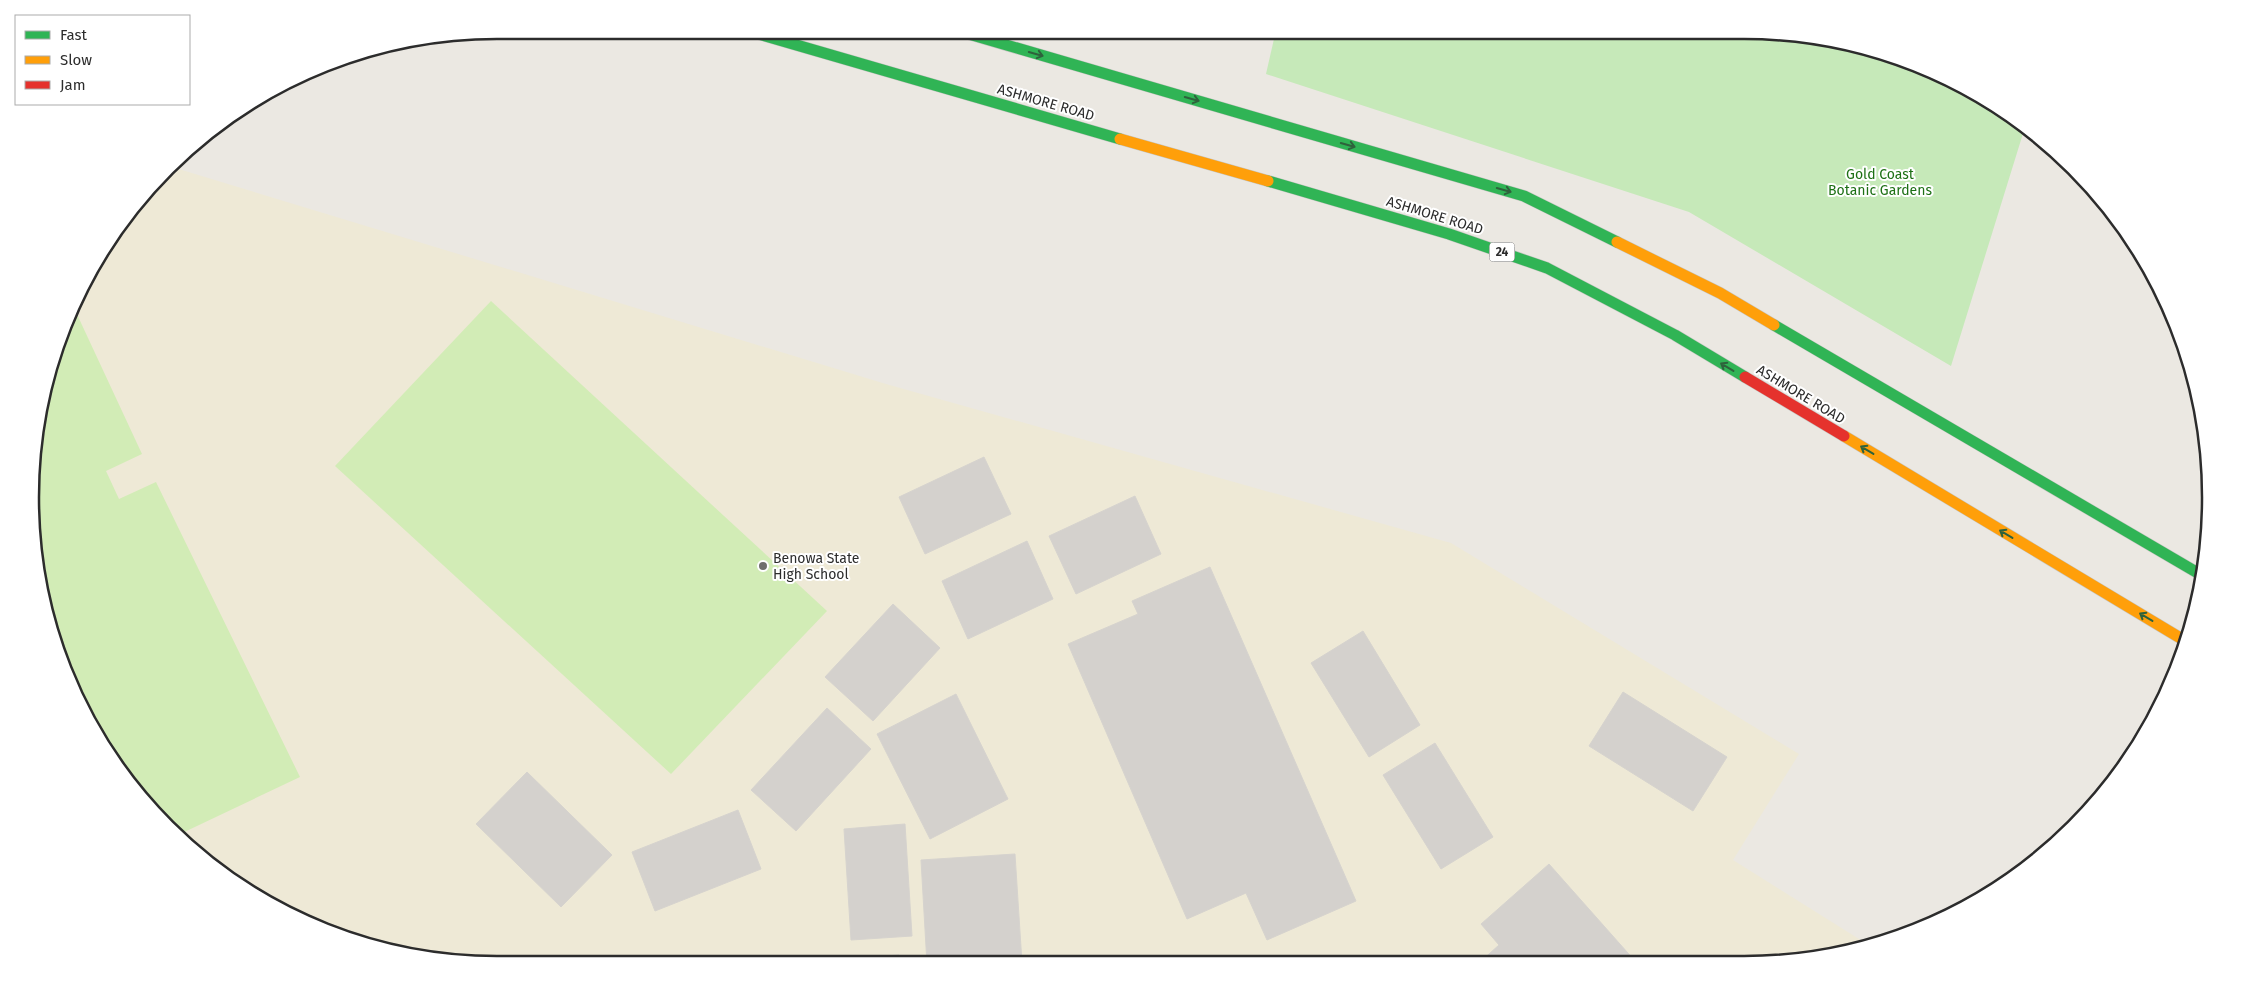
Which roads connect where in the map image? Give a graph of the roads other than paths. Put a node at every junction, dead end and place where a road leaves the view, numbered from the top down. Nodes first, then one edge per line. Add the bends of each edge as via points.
1 (776, 39) edge
2 (986, 39) edge
3 (2196, 572) edge
4 (2180, 637) edge

4 -> 1 main road, ASHMORE ROAD / 24 via 1674,336 1547,268 1450,234
2 -> 3 main road via 1524,196 1720,293

